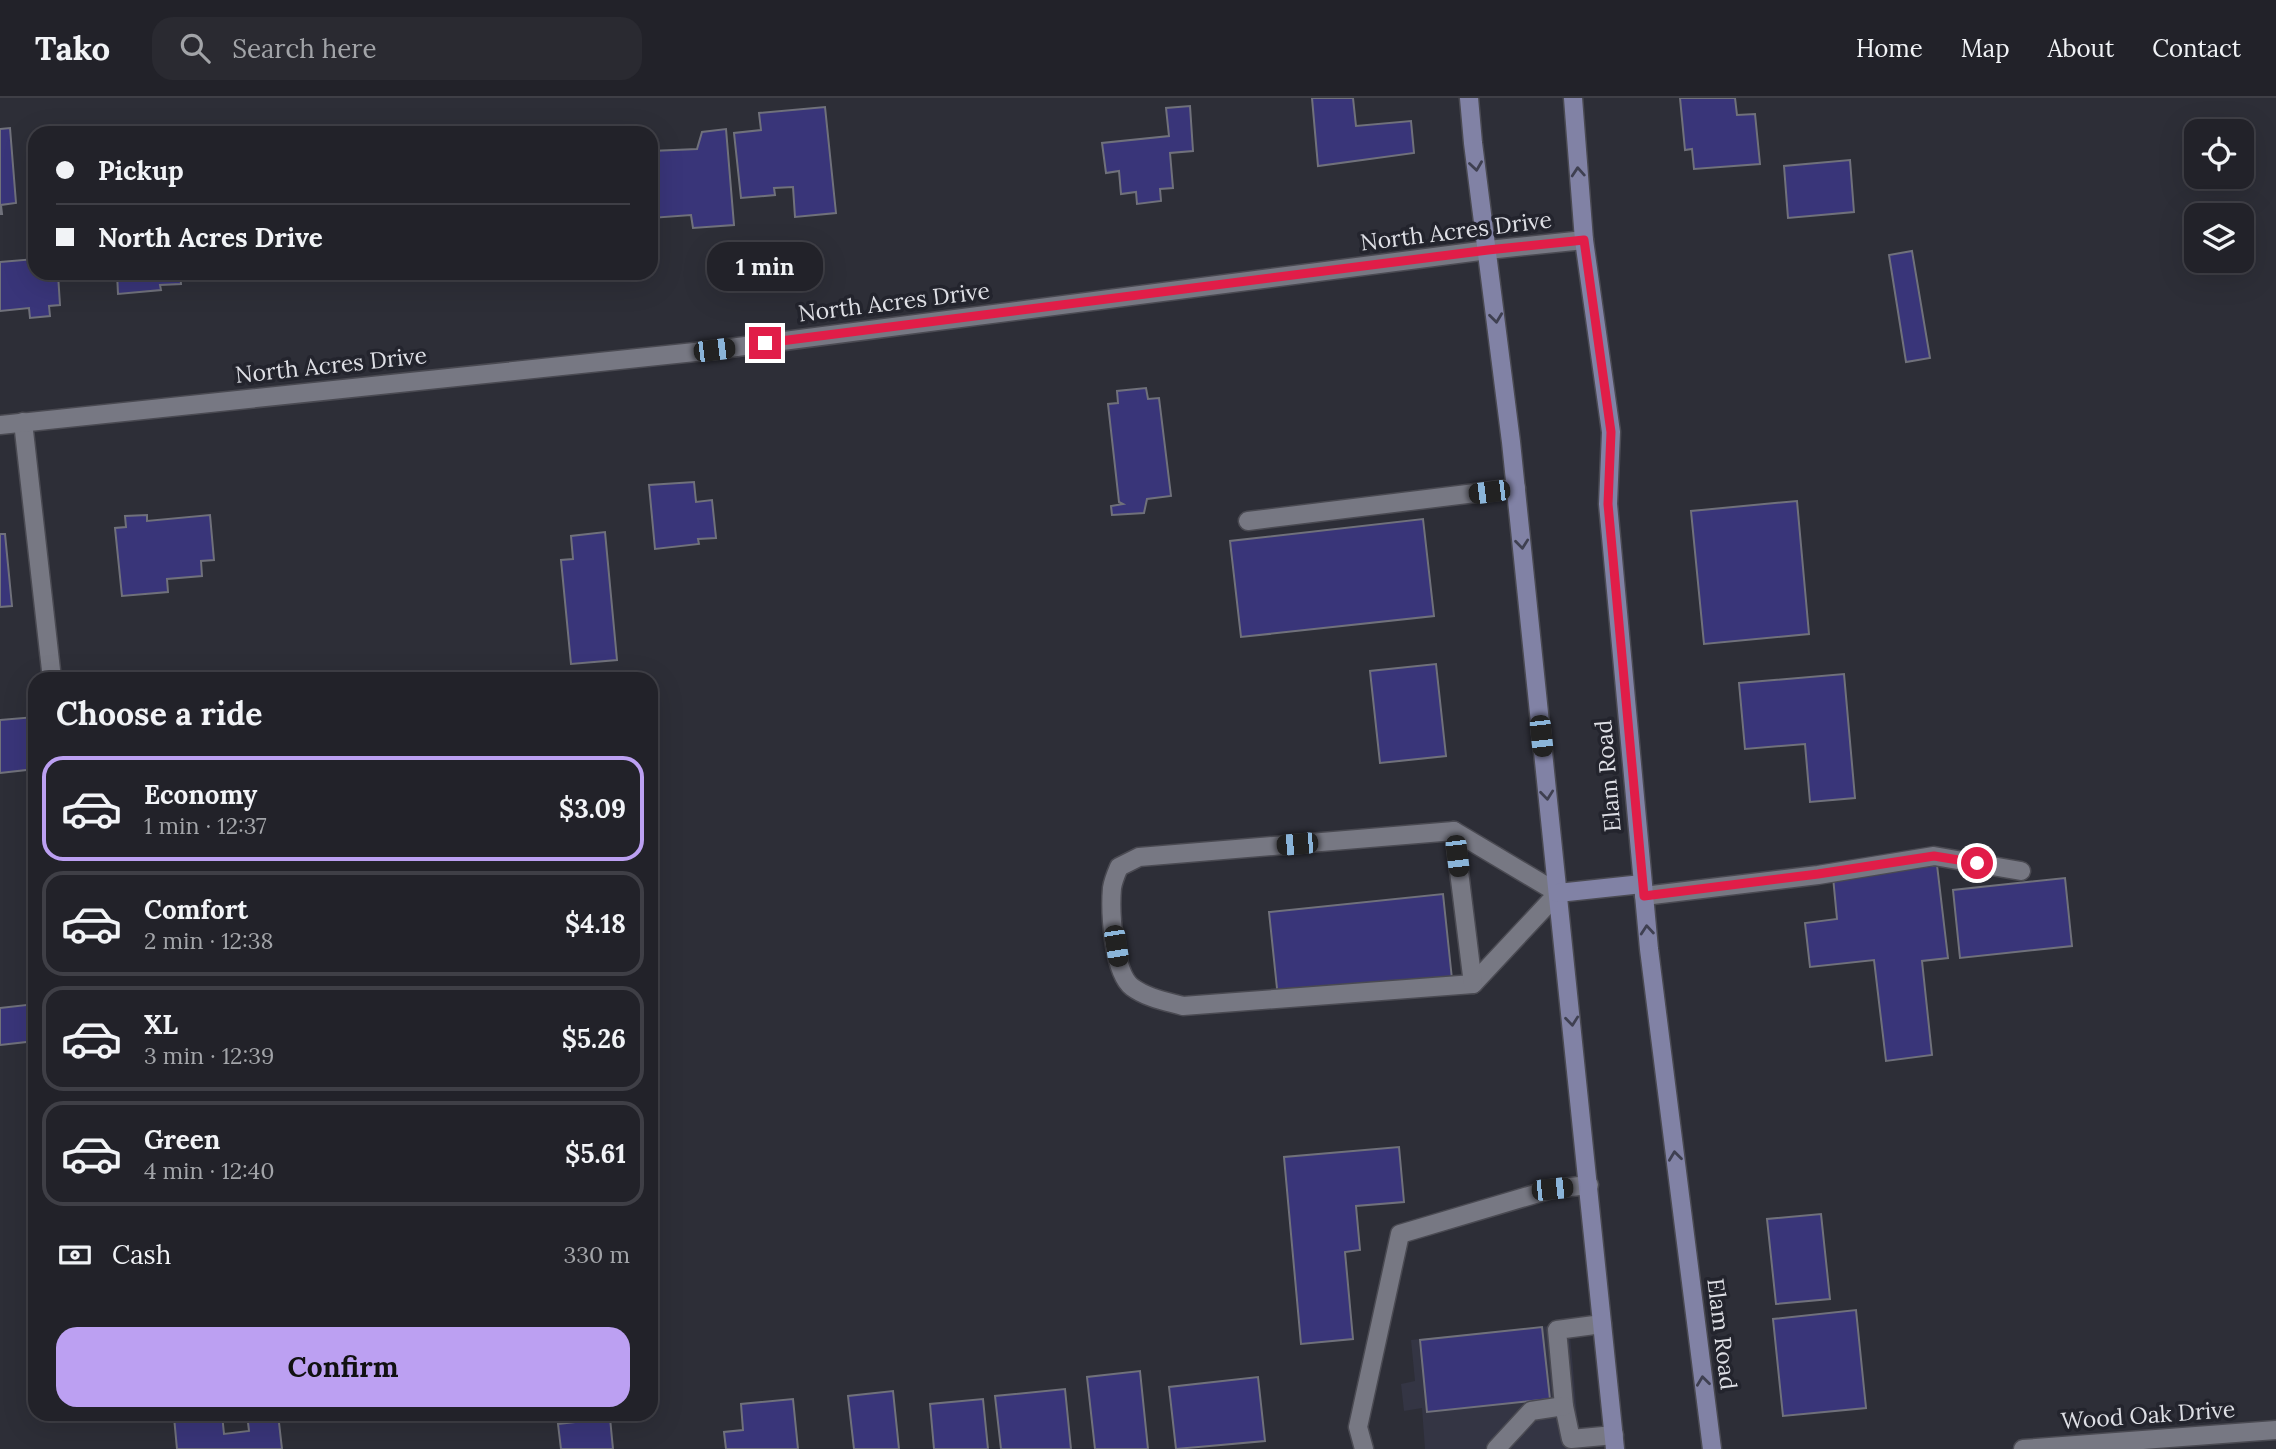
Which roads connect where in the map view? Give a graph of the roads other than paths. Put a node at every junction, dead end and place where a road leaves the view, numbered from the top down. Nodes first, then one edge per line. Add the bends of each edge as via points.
1 (1469, 98) edge
2 (1573, 98) edge
3 (1584, 240) junction
4 (1488, 250) junction
5 (23, 422) junction
6 (0, 425) edge
7 (1516, 488) junction
8 (1248, 521) dead end
9 (51, 672) edge
10 (1454, 831) junction
11 (2021, 871) dead end
12 (1643, 890) junction
13 (1558, 893) junction
14 (1474, 984) junction
15 (1589, 1185) junction
16 (1602, 1324) junction
17 (1564, 1406) junction
18 (2276, 1430) edge
19 (1615, 1442) edge
20 (1567, 1444) edge
21 (1364, 1449) edge
22 (1496, 1449) edge
23 (1712, 1449) edge
24 (2023, 1449) edge

1 -> 4 main road
3 -> 2 main road, Elam Road
3 - 4 street, North Acres Drive
3 - 12 main road, Elam Road via 1611,432 1608,504
4 - 5 street, North Acres Drive via 714,350
4 -> 7 main road
5 - 6 street, North Acres Drive
5 - 9 street
7 - 8 street
7 -> 13 main road
10 - 13 street
10 - 14 street
10 - 14 street via 1139,858 1119,867 1112,886 1114,932 1118,960 1130,985 1152,998 1183,1006
11 - 12 street via 1934,856 1818,874
12 - 13 main road
23 -> 12 main road, Elam Road
13 - 14 street
13 -> 15 main road
15 - 16 main road
15 - 21 street via 1552,1189 1400,1234 1358,1427
16 - 17 street via 1557,1330
16 - 19 main road
17 - 20 street
17 - 22 street via 1531,1411
18 - 24 street, Wood Oak Drive
19 - 20 street

